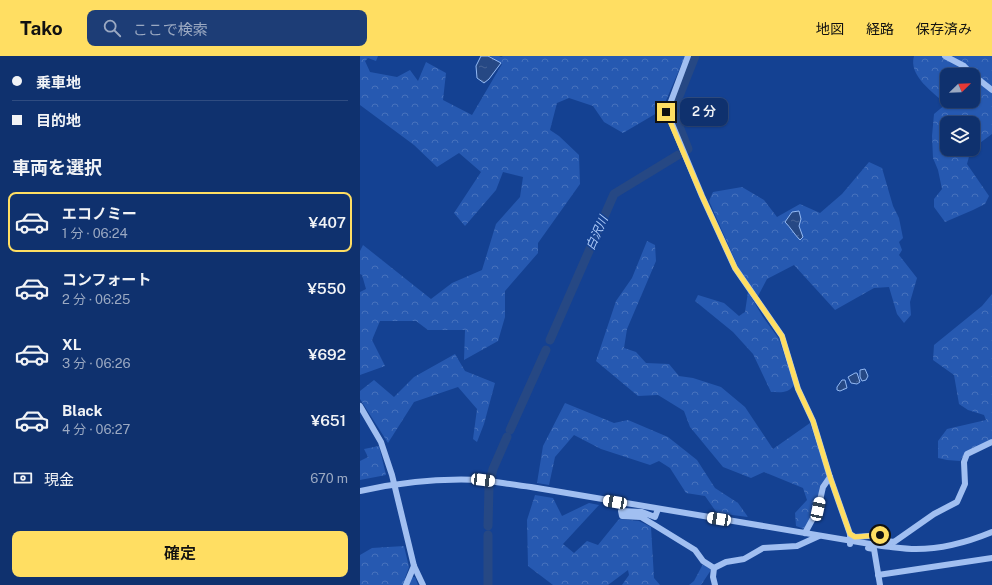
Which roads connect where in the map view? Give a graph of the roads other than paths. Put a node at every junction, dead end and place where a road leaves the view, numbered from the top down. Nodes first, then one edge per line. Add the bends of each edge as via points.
1 (688, 56) edge
2 (945, 56) edge
3 (966, 68) edge
4 (980, 81) edge
5 (992, 90) edge
6 (360, 406) edge
7 (992, 442) edge
8 (830, 477) junction
9 (394, 484) junction
10 (360, 491) edge
11 (658, 509) junction
12 (992, 532) edge
13 (805, 533) junction
14 (850, 534) junction
15 (819, 536) junction
16 (850, 541) junction
17 (992, 558) edge
18 (414, 566) junction
19 (714, 568) junction
20 (878, 575) junction
21 (406, 585) edge
22 (423, 585) edge
23 (716, 585) edge
24 (880, 585) edge

1 - 8 street via 666,112 735,268 782,336
2 - 3 street
4 - 5 street
6 - 9 street via 381,442
7 - 14 street via 967,454 964,462 965,484 957,502 934,514 894,542 887,541 880,535 855,537
8 - 13 street via 823,487 818,509
8 - 14 street
9 - 10 street
9 - 11 street via 483,480
9 - 18 street
11 - 13 street
11 - 19 street via 656,517 642,512 621,511 622,516 641,517 656,526 695,550 703,561
12 - 16 street via 960,543 917,549
13 - 15 street
14 - 16 street
15 - 16 street
15 - 19 street via 797,546 763,548 744,559 726,562
16 - 20 street via 850,545 874,549
17 - 20 street
18 - 21 street
18 - 22 street
19 - 23 street
20 - 24 street

